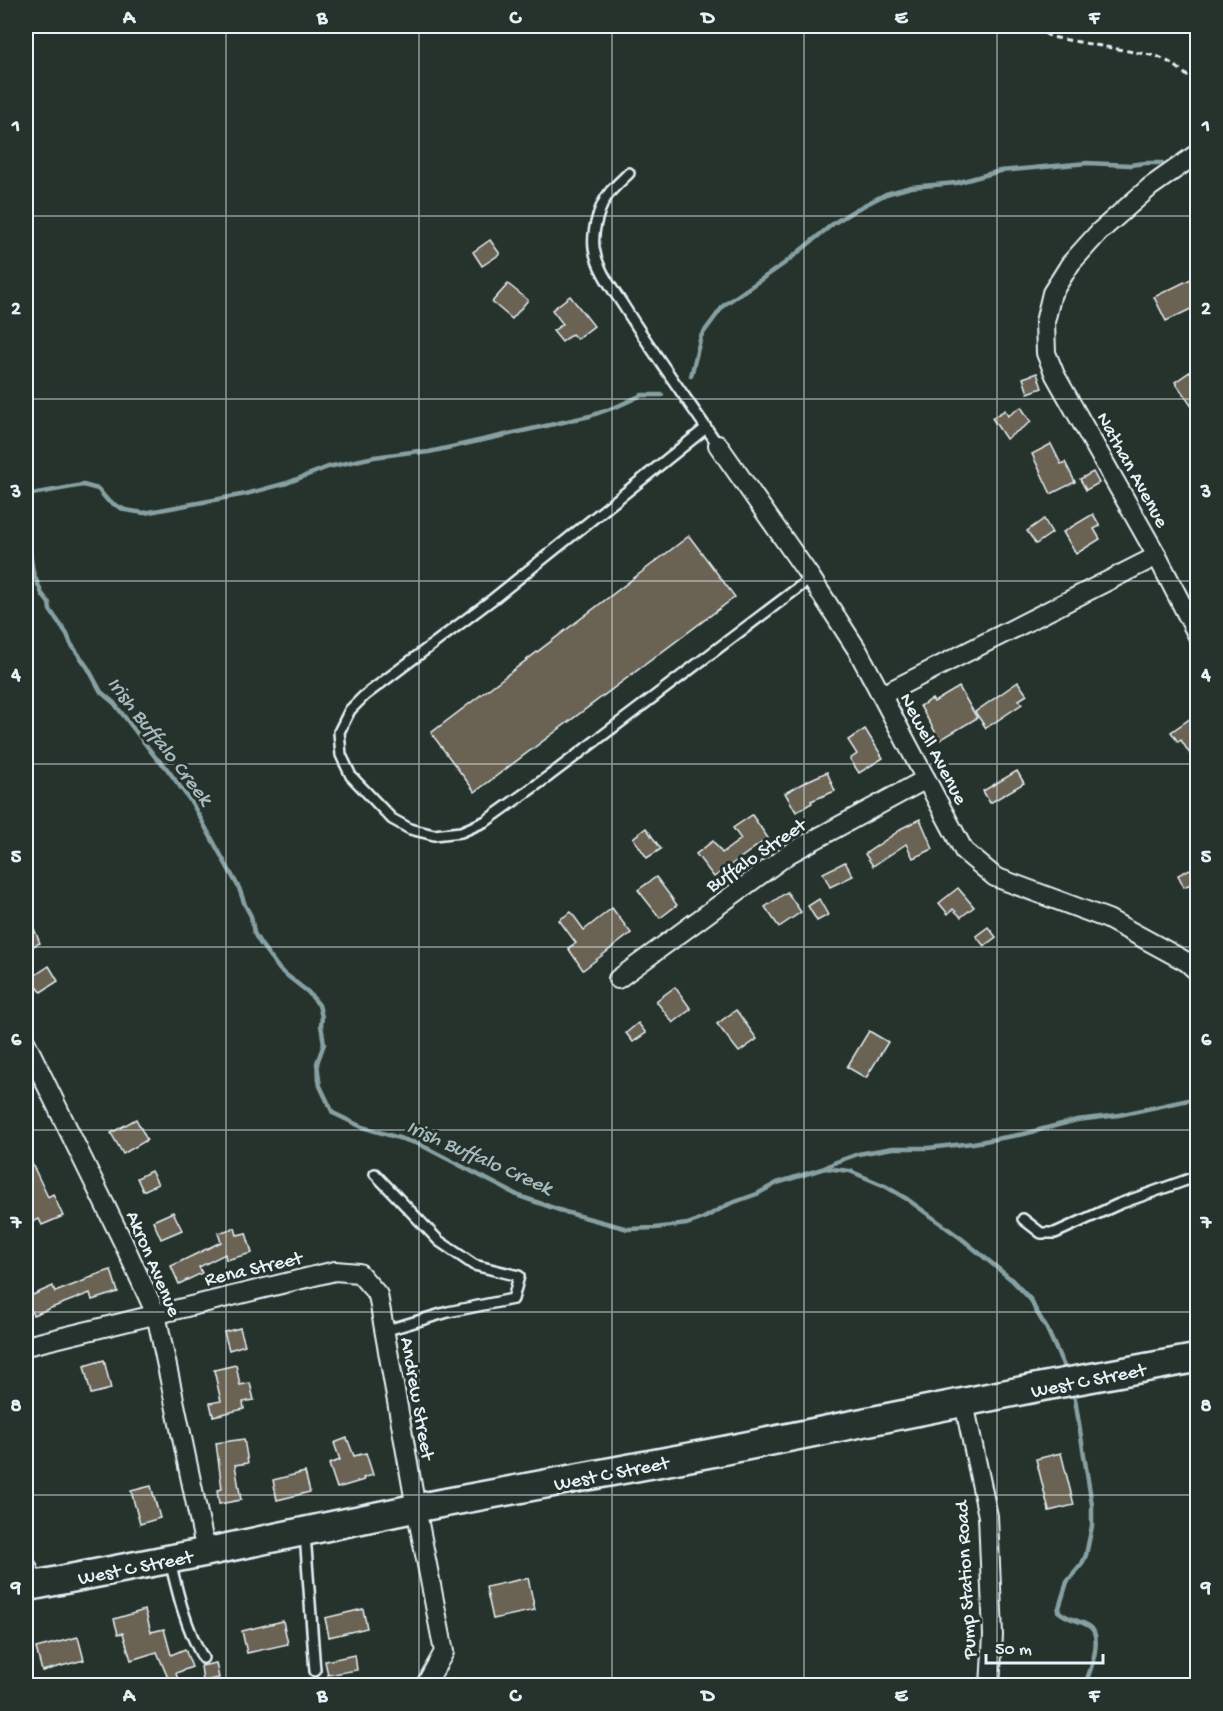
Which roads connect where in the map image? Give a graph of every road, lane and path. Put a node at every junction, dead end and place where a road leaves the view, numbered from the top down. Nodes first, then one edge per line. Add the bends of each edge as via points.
1 (1037, 26) edge
2 (1197, 88) edge
3 (1197, 153) edge
4 (629, 173) dead end
5 (706, 428) junction
6 (718, 445) joint
7 (1157, 556) junction
8 (811, 578) junction
9 (1197, 636) edge
10 (882, 695) junction
11 (926, 779) junction
12 (1197, 972) edge
13 (618, 979) dead end
14 (27, 1052) edge
15 (375, 1174) dead end
16 (1197, 1176) edge
17 (1023, 1219) dead end
18 (378, 1295) joint
19 (156, 1314) junction
20 (384, 1331) junction
21 (26, 1346) edge
22 (1197, 1358) edge
23 (964, 1402) junction
24 (416, 1508) junction
25 (304, 1531) junction
26 (206, 1552) junction
27 (170, 1559) junction
28 (29, 1579) edge
29 (203, 1658) dead end
30 (315, 1671) dead end
31 (425, 1686) edge
32 (990, 1686) edge

1 - 2 path via 1051,37 1163,58 1182,70
3 - 7 street, Nathan Avenue via 1150,187 1071,262 1052,293 1045,322 1046,353 1055,375
4 - 5 lane via 609,194 601,210 594,250 602,271 634,323
5 - 6 lane
5 - 8 lane via 493,599 364,696 350,710 339,732 341,755 351,776 392,819 410,829 434,835 461,832 478,825
6 - 8 street, Newell Avenue
7 - 9 street, Nathan Avenue
7 - 10 street
8 - 10 street, Newell Avenue
10 - 11 street, Newell Avenue
11 - 12 street, Newell Avenue via 964,851 995,877 1108,919 1187,962
11 - 13 street, Buffalo Street via 790,853
14 - 19 street, Akron Avenue
15 - 20 lane via 439,1241 474,1265 519,1276 513,1299 448,1312
16 - 17 lane via 1119,1204 1055,1233 1041,1233
18 - 19 street, Rena Street via 359,1273 335,1271
18 - 20 street, Andrew Street
19 - 21 street, Rena Street
19 - 26 street, Akron Avenue
20 - 24 street, Andrew Street
22 - 23 main road, West C Street
23 - 24 main road, West C Street
23 - 32 street, Pump Station Road via 988,1516 993,1635
24 - 25 main road, West C Street
24 - 31 street, Andrew Street via 444,1652
25 - 26 main road, West C Street
25 - 30 lane
26 - 27 main road, West C Street
27 - 28 main road, West C Street
27 - 29 lane via 181,1607

